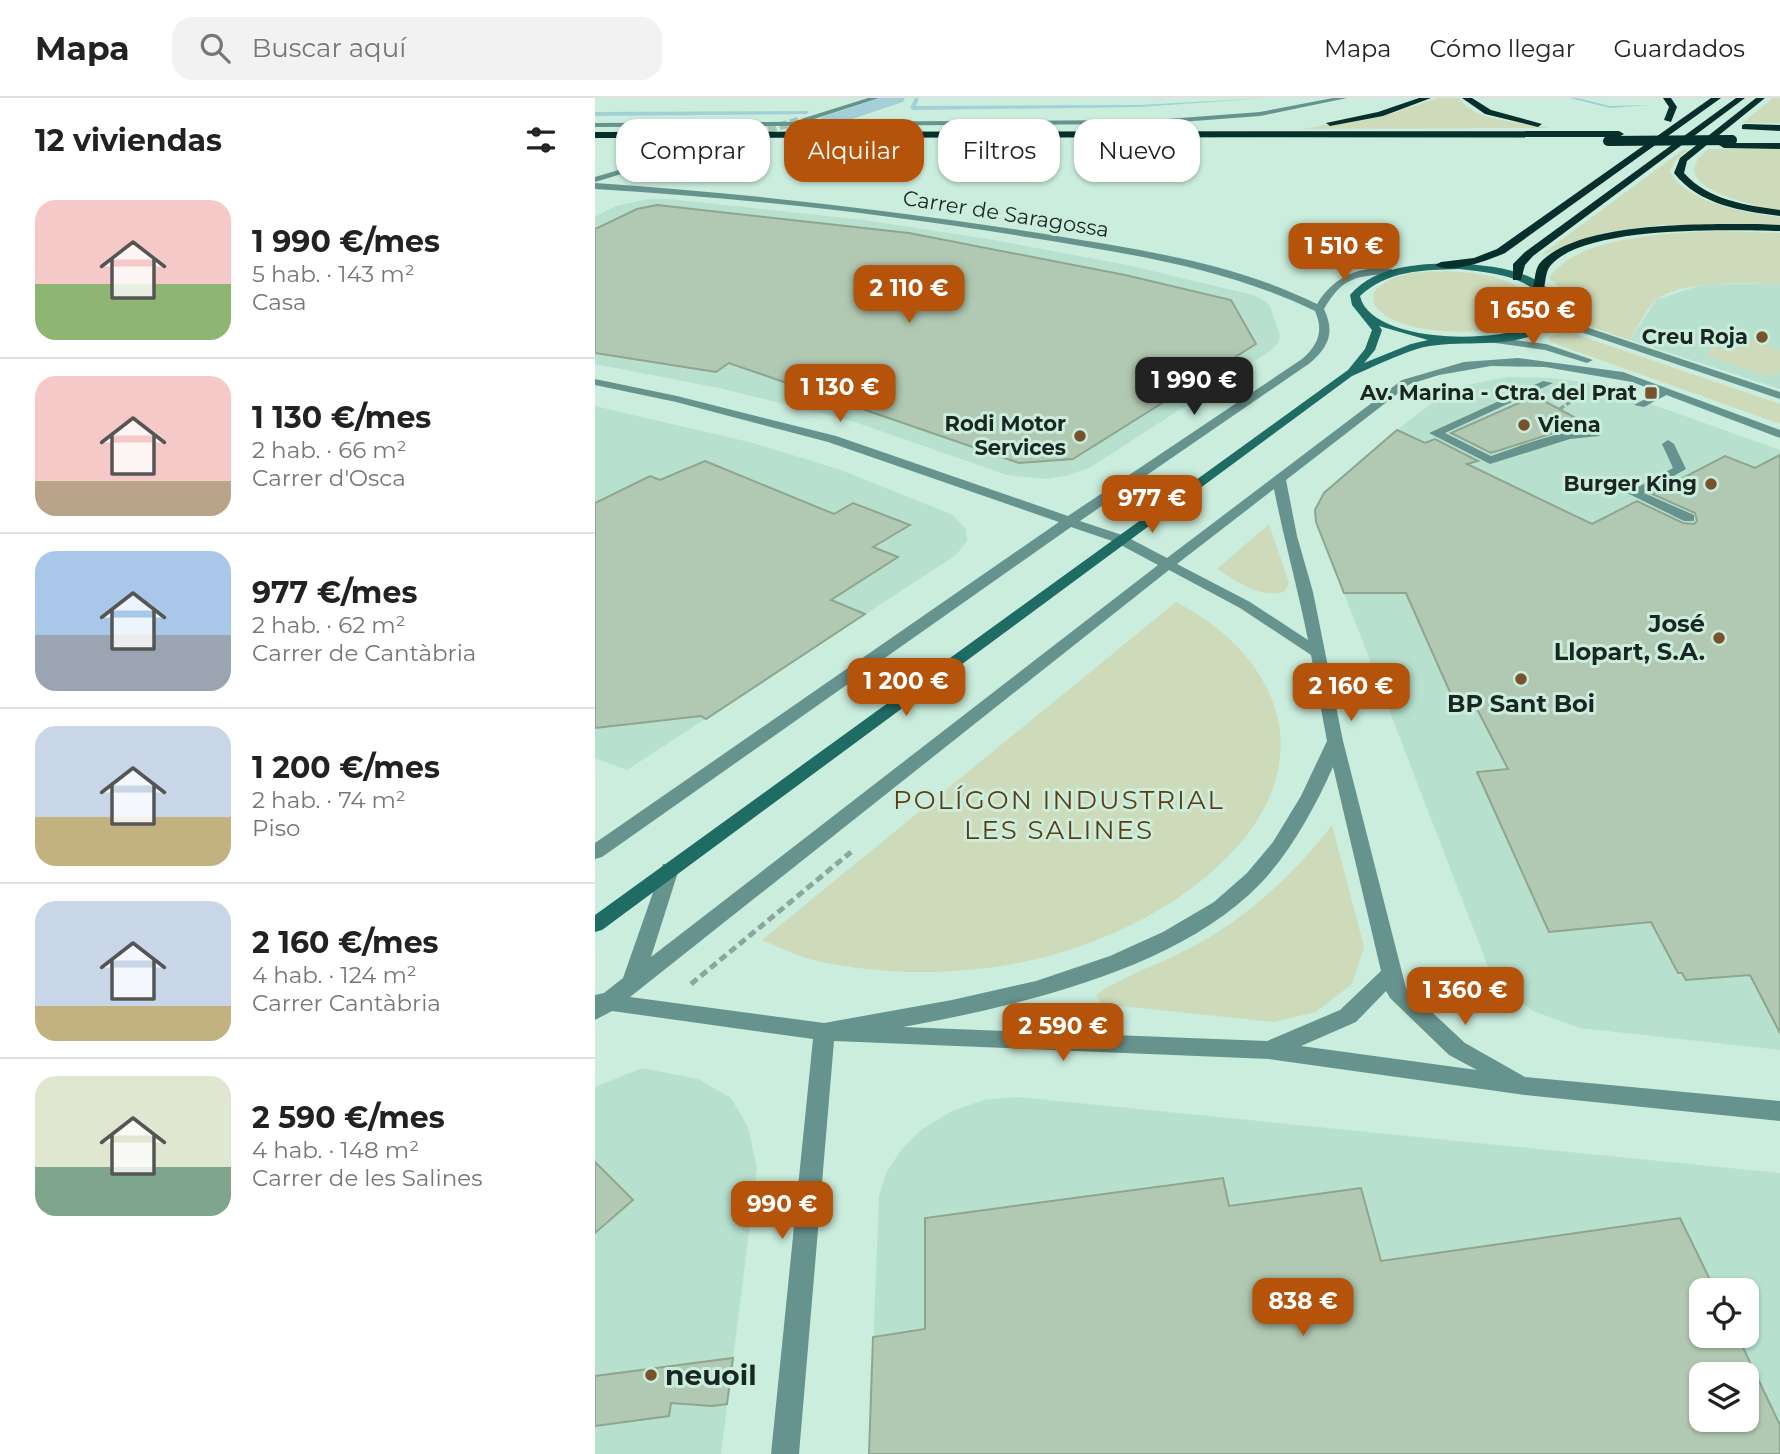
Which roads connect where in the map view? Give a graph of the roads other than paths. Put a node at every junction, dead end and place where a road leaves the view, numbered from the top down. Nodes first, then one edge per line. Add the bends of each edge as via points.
1 (876, 98) edge
2 (1344, 98) edge
3 (1427, 98) edge
4 (1466, 98) edge
5 (1667, 98) edge
6 (1705, 98) edge
7 (1717, 98) edge
8 (1741, 98) edge
9 (1761, 98) edge
10 (804, 119) tunnel mouth
11 (1668, 120) junction
12 (595, 125) edge
13 (1653, 128) dead end
14 (1780, 130) edge
15 (1200, 131) edge
16 (1623, 131) junction
17 (1074, 133) edge
18 (1200, 133) edge
19 (595, 135) edge
20 (1735, 136) junction
21 (1780, 140) edge
22 (1329, 143) junction
23 (1534, 145) dead end
24 (770, 146) edge
25 (1780, 146) edge
26 (616, 176) edge
27 (595, 183) edge
28 (615, 187) junction
29 (605, 194) dead end
30 (1780, 213) edge
31 (1780, 228) edge
32 (1524, 236) junction
33 (1441, 265) junction
34 (1389, 271) junction
35 (1517, 278) junction
36 (1539, 288) junction
37 (1319, 309) junction
38 (1366, 315) junction
39 (1554, 315) junction
40 (1450, 340) junction
41 (1492, 340) junction
42 (1348, 374) junction
43 (1631, 379) junction
44 (595, 383) edge
45 (1547, 383) dead end
46 (1666, 392) junction
47 (1780, 396) edge
48 (1640, 405) dead end
49 (1595, 433) dead end
50 (1780, 434) edge
51 (1668, 444) dead end
52 (1279, 480) junction
53 (1689, 518) dead end
54 (1070, 521) junction
55 (1120, 539) junction
56 (1169, 562) junction
57 (1319, 653) junction
58 (1335, 741) junction
59 (595, 852) edge
60 (670, 869) junction
61 (595, 925) edge
62 (1391, 974) junction
63 (632, 983) junction
64 (599, 1005) edge
65 (824, 1032) junction
66 (1269, 1050) junction
67 (1525, 1086) junction
68 (1780, 1111) edge
69 (785, 1454) edge

1 - 10 street
2 - 12 street via 1260,114 1154,122
3 - 15 highway via 1338,122
4 - 16 highway via 1488,112 1522,121
5 - 11 highway via 1673,107
6 - 11 highway
7 - 32 highway
8 - 35 highway via 1529,254 1519,264
9 - 30 highway via 1690,153 1679,173 1711,196
11 - 32 highway via 1545,210
13 - 20 highway
14 - 20 highway
16 - 18 highway
16 - 20 highway
17 - 19 highway
20 - 21 highway
20 - 22 highway, bridge via 1605,143
20 - 25 highway
22 - 23 highway
22 - 24 highway
26 - 27 street
27 - 28 street, Carrer de Saragossa
28 - 29 street
28 - 37 street, Carrer de Saragossa via 895,213 1072,242 1243,278
31 - 36 highway via 1674,227 1604,237 1576,245 1541,265 1536,275
32 - 33 highway via 1490,256
33 - 34 street
33 - 35 street
34 - 37 street via 1338,281
34 - 38 street via 1360,286 1355,295
35 - 36 street
36 - 39 street via 1553,301
37 - 54 street via 1327,330 1317,352
38 - 40 street via 1401,331
38 - 42 street via 1377,330 1370,350
39 - 41 street via 1533,331
39 - 47 street via 1576,327
40 - 41 street
40 - 42 street via 1415,346
41 - 43 street via 1563,351
42 - 55 street
43 - 46 street
43 - 52 street via 1532,361 1436,370 1406,382
44 - 54 street via 832,439
45 - 49 street via 1435,433 1490,460 1569,435
46 - 48 street
46 - 50 street
51 - 53 street via 1680,469 1634,493
52 - 56 street
52 - 57 street
54 - 55 street
54 - 59 street
55 - 56 street
55 - 60 street
56 - 57 street
56 - 63 street
57 - 58 street
58 - 62 street
58 - 65 street via 1302,814 1278,849 1252,880 1215,911 1175,935 1131,957 1028,993
60 - 61 street
60 - 63 street
62 - 66 street via 1348,1016
62 - 67 street via 1397,992 1457,1049
63 - 64 street
64 - 65 street
65 - 66 street
65 - 69 street
66 - 67 street
67 - 68 street

